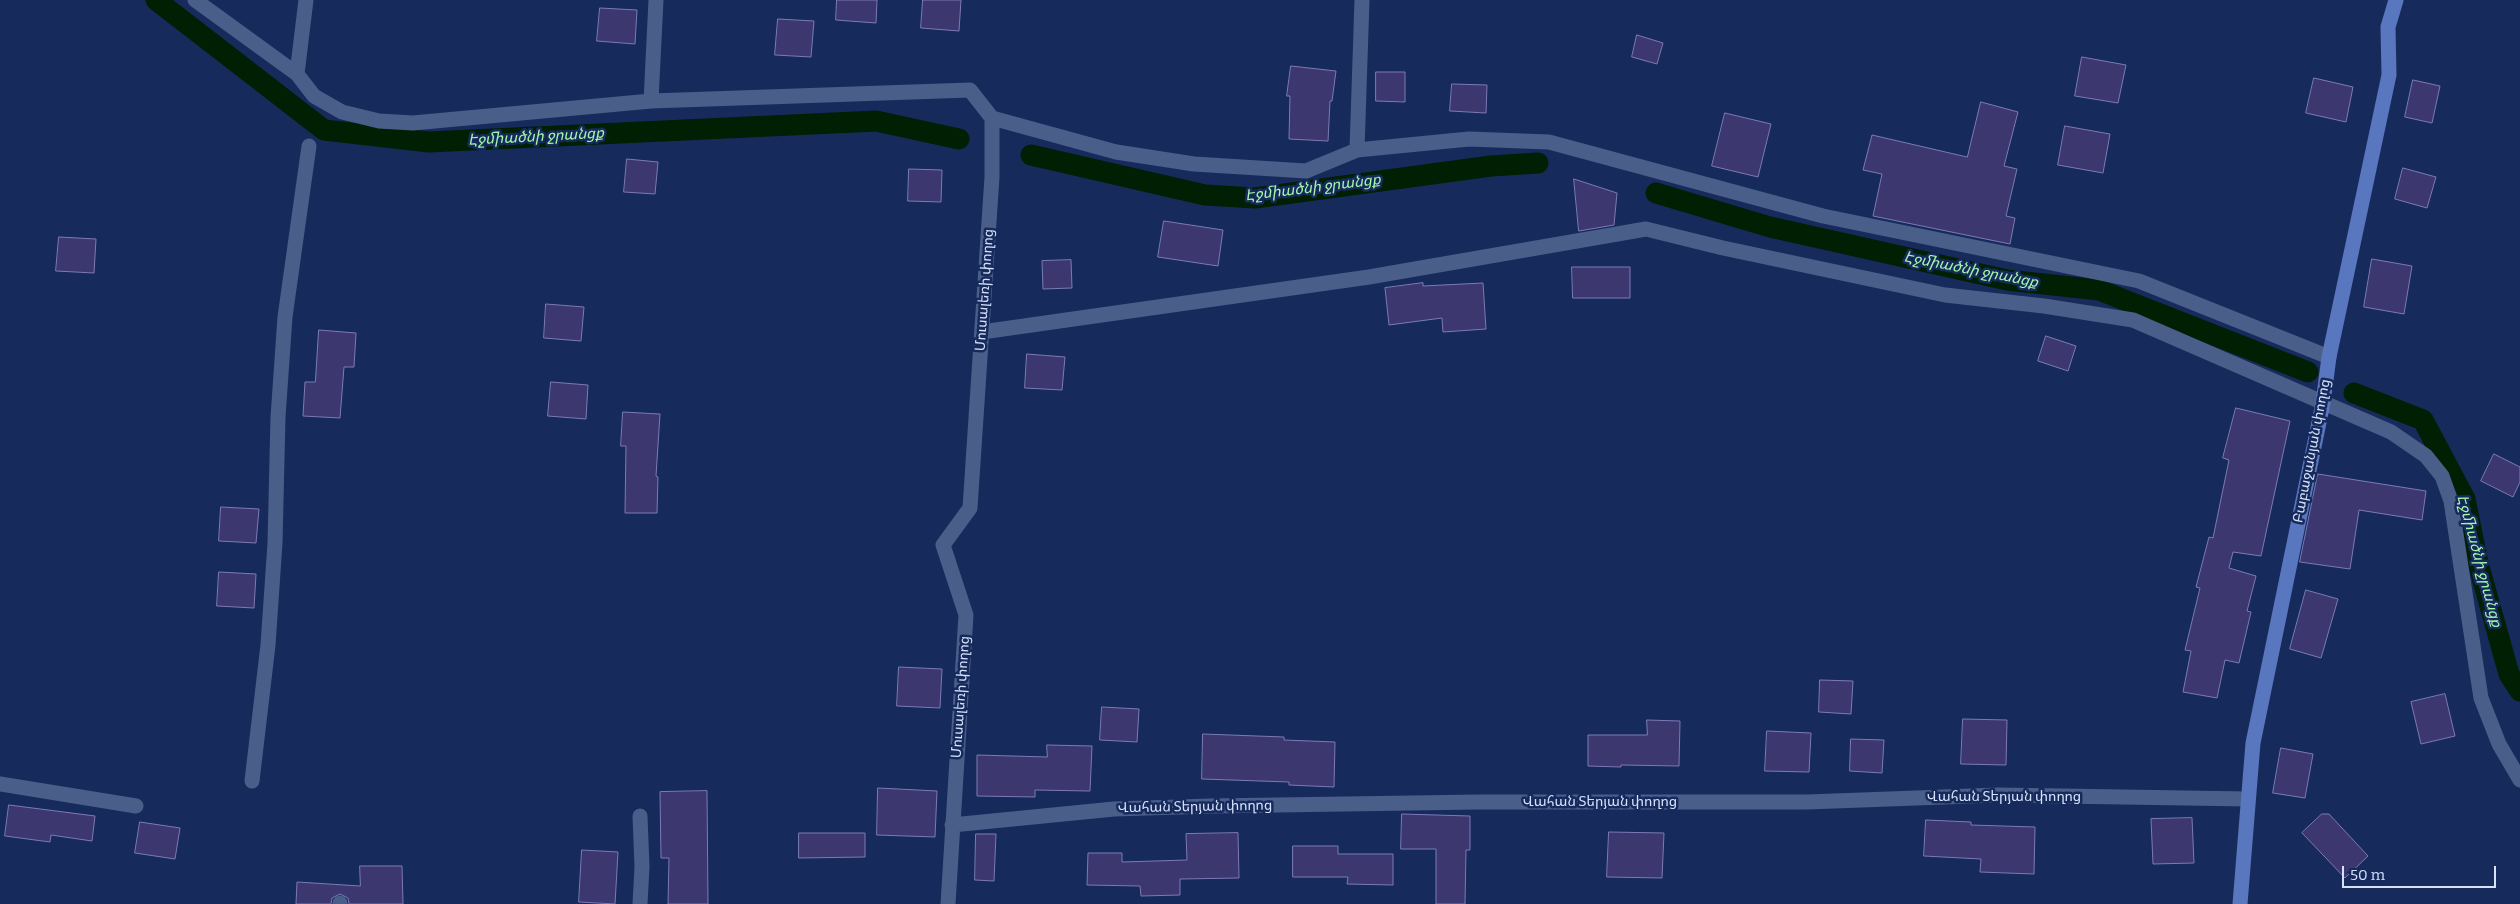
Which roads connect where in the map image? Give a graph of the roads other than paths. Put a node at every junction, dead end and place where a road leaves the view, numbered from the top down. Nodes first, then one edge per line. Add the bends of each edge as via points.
1 (195, 0) edge
2 (306, 0) edge
3 (656, 0) edge
4 (1362, 0) edge
5 (2396, 0) edge
6 (296, 74) junction
7 (651, 101) junction
8 (992, 118) junction
9 (309, 146) dead end
10 (1357, 150) junction
11 (982, 332) junction
12 (2329, 357) junction
13 (2323, 404) junction
14 (2520, 780) edge
15 (252, 781) dead end
16 (0, 784) edge
17 (2248, 800) junction
18 (136, 806) dead end
19 (640, 816) dead end
20 (952, 825) junction
21 (640, 904) edge
22 (948, 904) edge
23 (2240, 904) edge

1 - 6 street
2 - 6 street
3 - 7 street
4 - 10 street
5 - 12 street, Բաբաջանյան փողոց via 2388,27 2389,75
6 - 7 street via 314,96 342,112 379,121 413,123
7 - 8 street via 970,90
8 - 10 street via 1116,152 1194,164 1306,171
8 - 11 street, Մուսալեռի փողոց via 992,177
9 - 15 street via 285,317 270,617
10 - 12 street via 1469,139 1549,142 1823,216 2139,281
11 - 13 street via 1369,277 1646,229 1741,253 1945,295 2133,320
11 - 20 street, Մուսալեռի փողոց via 970,508 943,545 966,616
12 - 13 street, Բաբաջանյան փողոց
13 - 14 street via 2391,432 2426,456 2442,476 2451,501 2481,698 2499,744
13 - 17 street, Բաբաջանյան փողոց via 2253,743
16 - 18 street
17 - 20 street, Վահան Տերյան փողոց via 1998,795 1807,802 1211,806 1114,809
17 - 23 street, Բաբաջանյան փողոց
19 - 21 street
20 - 22 street, Մուսալեռի փողոց

